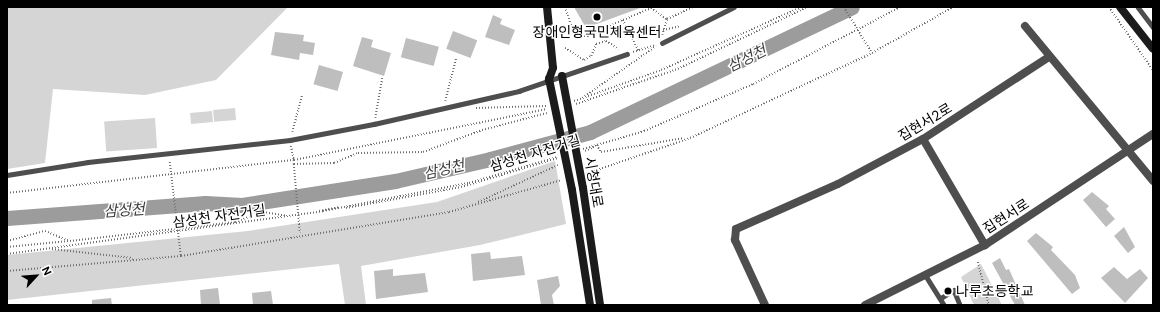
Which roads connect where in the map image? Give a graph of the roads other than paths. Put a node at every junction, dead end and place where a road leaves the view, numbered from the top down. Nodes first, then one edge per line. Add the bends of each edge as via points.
1 (547, 7) edge
2 (734, 7) edge
3 (1120, 7) edge
4 (1138, 7) edge
5 (1025, 26) dead end
6 (1153, 27) edge
7 (662, 43) road end
8 (1153, 49) edge
9 (627, 54) road end
10 (1049, 58) junction
11 (553, 68) junction
12 (1153, 134) edge
13 (923, 139) junction
14 (1129, 152) junction
15 (7, 176) edge
16 (1153, 181) edge
17 (985, 245) junction
18 (926, 276) junction
19 (941, 298) junction
20 (590, 305) edge
21 (600, 305) edge
22 (765, 305) edge
23 (865, 305) edge
24 (944, 305) edge
25 (960, 305) edge

1 - 11 street, 시청대로
2 - 7 lane
3 - 8 street
4 - 6 lane
5 - 10 street
9 - 15 lane via 519,91 374,124 290,140 88,162
10 - 13 street, 집현서2로
10 - 14 street
11 - 20 street, 시청대로, bridge via 549,79 572,190
11 - 21 street, 시청대로, bridge via 562,76 583,188
12 - 14 street, 집현서로
13 - 17 street
13 - 22 street, 집현서2로 via 838,184 736,229 735,240
14 - 16 street
14 - 17 street, 집현서로
17 - 18 street, 집현서로
18 - 19 lane via 933,293
18 - 23 street, 집현서로
19 - 24 lane
19 - 25 lane via 954,290

